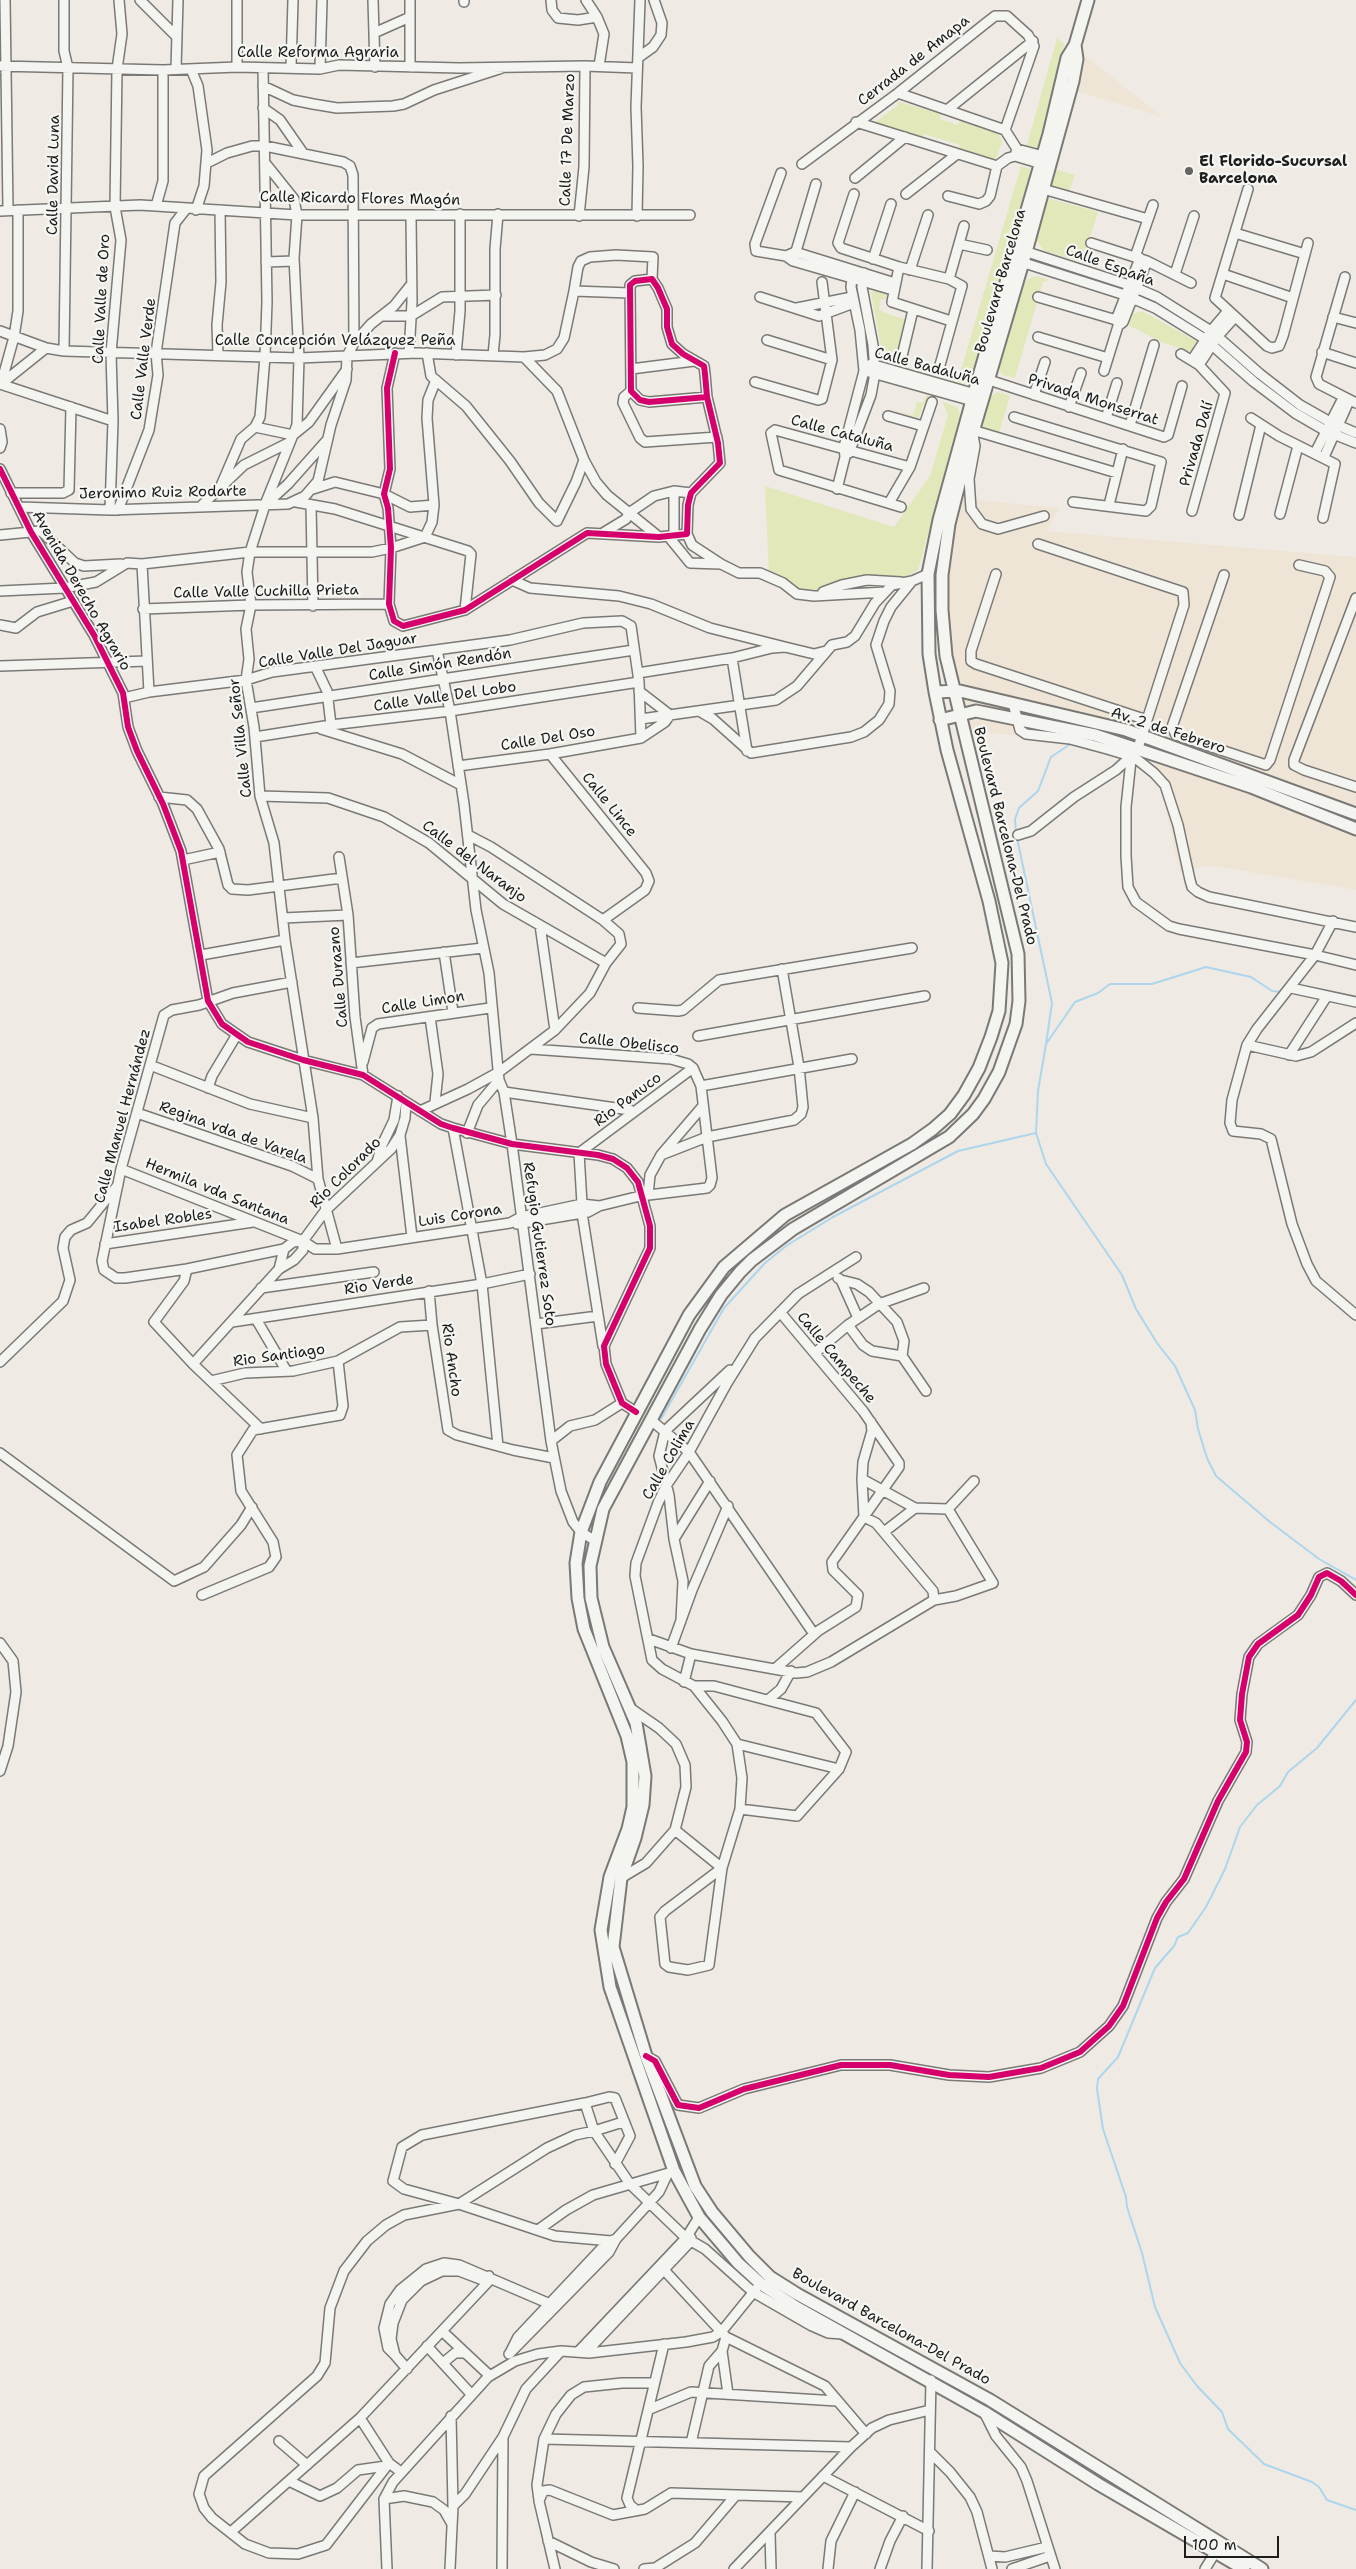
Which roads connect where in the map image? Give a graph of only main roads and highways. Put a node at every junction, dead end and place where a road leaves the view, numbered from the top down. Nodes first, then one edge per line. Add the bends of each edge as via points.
1 (1088, 0) edge
2 (1046, 161) junction
3 (1019, 256) junction
4 (978, 399) junction
5 (944, 522) junction
6 (954, 690) junction
7 (935, 692) junction
8 (960, 715) junction
9 (940, 720) junction
10 (1253, 782) junction
11 (1356, 814) edge
12 (1356, 829) edge
13 (742, 1250) junction
14 (752, 1260) junction
15 (664, 2122) junction
16 (1218, 2548) junction
17 (1244, 2569) edge
18 (1262, 2569) edge

1 - 2 main road, Boulevard Barcelona via 1076,45 1073,81
2 - 3 main road, Boulevard Barcelona
2 - 3 main road, Boulevard Barcelona via 1043,189
3 - 4 main road, Boulevard Barcelona
3 - 4 main road, Boulevard Barcelona via 988,380
4 - 5 main road, Boulevard Barcelona
5 - 6 main road, Boulevard Barcelona-Del Prado via 942,610 946,656
5 - 7 main road, Boulevard Barcelona-Del Prado via 928,574 929,654
6 - 7 main road, Av. 2 de Febrero
6 - 8 main road, Boulevard Barcelona-Del Prado
6 - 10 main road, Av. 2 de Febrero via 1141,735
7 - 9 main road, Boulevard Barcelona-Del Prado
8 - 9 main road, Av. 2 de Febrero
8 - 10 main road, Av. 2 de Febrero via 976,711 1095,735
8 - 14 main road, Boulevard Barcelona-Del Prado via 1018,954 1019,1002 1009,1047 984,1098 949,1137 793,1229
9 - 13 main road, Boulevard Barcelona-Del Prado via 979,859 1002,963 999,1011 992,1037 964,1095 933,1129 785,1216
10 - 11 main road, Av. 2 de Febrero
10 - 12 main road, Av. 2 de Febrero
13 - 14 main road
13 - 15 main road, Boulevard Barcelona-Del Prado via 724,1267 689,1315 636,1412 600,1482 581,1532 576,1563 584,1629 627,1736 634,1786 628,1829 610,1876 603,1909 603,1946 610,1987
14 - 15 main road, Boulevard Barcelona-Del Prado via 721,1295 603,1510 594,1540 590,1574 596,1623 636,1723 645,1776 639,1822 621,1878 613,1947
15 - 16 main road, Boulevard Barcelona-Del Prado via 695,2186 712,2212 770,2277 990,2400
15 - 16 main road, Boulevard Barcelona-Del Prado via 671,2173 699,2216 757,2288 930,2380 1098,2484
16 - 17 main road, Boulevard Barcelona-Del Prado
16 - 18 main road, Boulevard Barcelona-Del Prado

